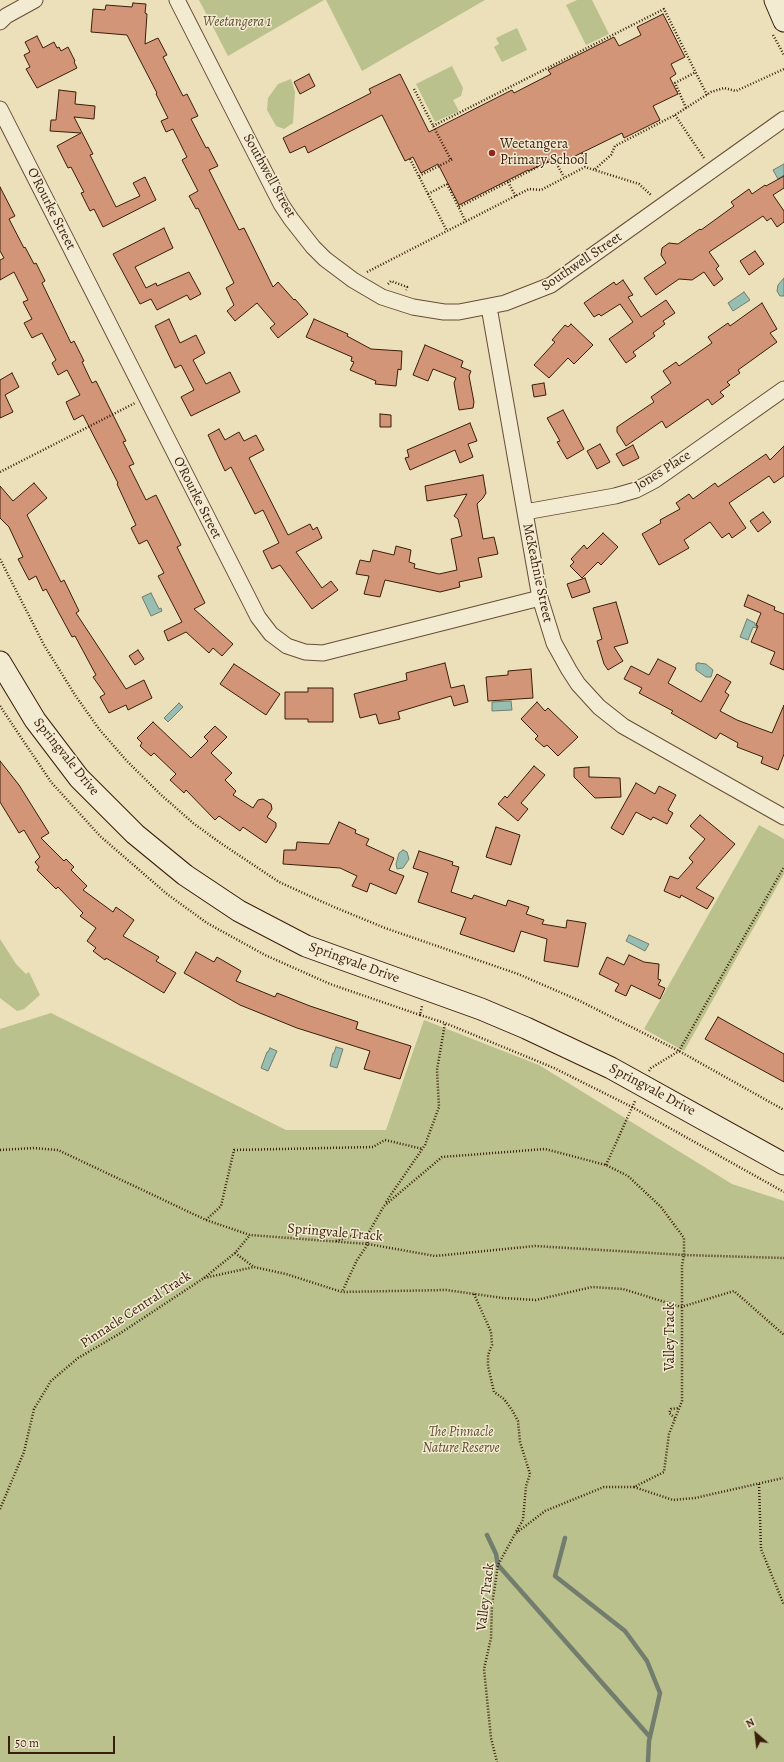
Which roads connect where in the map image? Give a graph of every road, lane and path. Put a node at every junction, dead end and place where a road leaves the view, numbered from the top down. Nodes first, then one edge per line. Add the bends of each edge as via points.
1 (35, 0) edge
2 (176, 0) edge
3 (775, 0) edge
4 (784, 21) edge
5 (0, 22) edge
6 (784, 70) edge
7 (696, 72) junction
8 (414, 89) dead end
9 (707, 95) junction
10 (686, 108) junction
11 (0, 109) edge
12 (675, 115) junction
13 (784, 119) edge
14 (433, 126) junction
15 (582, 153) dead end
16 (704, 158) dead end
17 (410, 159) dead end
18 (584, 167) junction
19 (594, 169) junction
20 (419, 176) junction
21 (564, 178) junction
22 (508, 182) junction
23 (428, 194) junction
24 (651, 194) dead end
25 (516, 196) junction
26 (459, 208) junction
27 (466, 222) junction
28 (447, 231) junction
29 (361, 275) dead end
30 (386, 286) dead end
31 (408, 292) dead end
32 (489, 307) junction
33 (784, 389) edge
34 (146, 398) junction
35 (0, 472) edge
36 (525, 512) junction
37 (0, 558) edge
38 (540, 598) junction
39 (0, 662) edge
40 (784, 817) edge
41 (784, 867) edge
42 (420, 1015) dead end
43 (445, 1023) junction
44 (678, 1051) junction
45 (643, 1085) junction
46 (632, 1107) junction
47 (784, 1110) edge
48 (423, 1148) junction
49 (0, 1150) edge
50 (784, 1164) edge
51 (606, 1165) junction
52 (784, 1192) edge
53 (384, 1206) junction
54 (206, 1220) junction
55 (250, 1235) junction
56 (366, 1238) junction
57 (334, 1242) junction
58 (368, 1244) junction
59 (235, 1253) junction
60 (684, 1255) junction
61 (784, 1258) edge
62 (254, 1267) junction
63 (204, 1278) junction
64 (342, 1292) junction
65 (474, 1293) junction
66 (681, 1308) junction
67 (784, 1335) edge
68 (679, 1408) junction
69 (675, 1418) junction
70 (783, 1478) edge
71 (758, 1484) junction
72 (634, 1487) junction
73 (0, 1509) edge
74 (515, 1534) junction
75 (784, 1605) edge
76 (497, 1762) edge

1 - 5 street
2 - 32 street, Southwell Street via 281,204 321,255 353,280 397,303 444,312
3 - 4 main road
6 - 9 path via 736,91 721,88
7 - 9 path
7 - 10 path via 675,83
7 - 14 path via 664,9
8 - 14 path
9 - 10 path
10 - 12 path
11 - 34 street, O'Rourke Street
12 - 16 path
12 - 19 path via 615,146 611,155
13 - 32 street, Southwell Street via 551,285
14 - 20 path via 452,160
15 - 18 path via 586,162
17 - 20 path
18 - 19 path
18 - 21 path
19 - 24 path via 639,184
20 - 23 path
21 - 22 path via 554,160
21 - 25 path via 541,190 529,189
22 - 25 path
22 - 26 path
23 - 26 path via 448,184
23 - 28 path
25 - 27 path
26 - 27 path
27 - 28 path
28 - 29 path
30 - 31 path via 391,281 407,287
32 - 36 street, McKeahnie Street
33 - 36 street, Jones Place via 636,490
34 - 35 path
34 - 38 street, O'Rourke Street via 258,617 271,634 287,646 305,652 323,653
36 - 38 street, McKeahnie Street
37 - 44 path via 44,645 99,729 159,793 219,842 279,882 385,928 518,974 578,1000
38 - 40 street, McKeahnie Street via 554,643 578,684 599,707 623,726
39 - 45 main road, Springvale Drive via 36,720 79,778 135,834 184,874 239,911 306,946 481,1009 526,1028
41 - 44 path
42 - 43 path
43 - 46 path via 554,1068
43 - 48 path via 437,1070 438,1107
44 - 45 path via 651,1068
44 - 47 path
45 - 46 path
45 - 50 main road, Springvale Drive
46 - 51 path
46 - 52 path
48 - 53 path
48 - 54 path via 385,1140 372,1147 234,1150 221,1206
49 - 54 path, Springvale Track via 58,1150
51 - 53 path, Valley Track via 545,1149 442,1157
51 - 60 path, Valley Track via 628,1176 661,1207 684,1238
53 - 56 path
54 - 55 path, Springvale Track
55 - 57 path, Springvale Track
55 - 59 path
56 - 57 path via 352,1236
56 - 58 path
57 - 58 path, Springvale Track
58 - 60 path, Springvale Track via 435,1256 535,1246
58 - 64 path via 357,1260
59 - 62 path
59 - 63 path
60 - 61 path, Springvale Track
60 - 66 path, Valley Track
62 - 63 path, Pinnacle Central Track
62 - 64 path, Pinnacle Central Track via 286,1274
63 - 73 path, Pinnacle Central Track via 78,1358 51,1381 34,1409 24,1452
64 - 65 path, Pinnacle Central Track via 446,1290
65 - 66 path, Pinnacle Central Track via 536,1300 592,1287 622,1289
65 - 74 path via 491,1332 492,1345 488,1355 488,1366 494,1392 504,1399 518,1421 520,1442 530,1474 526,1486 523,1520
66 - 67 path via 734,1291
66 - 68 path, Valley Track via 682,1401
68 - 69 path, Valley Track
68 - 69 path via 671,1409 669,1413
69 - 72 path, Valley Track via 669,1434 664,1472
70 - 71 path
71 - 72 path via 695,1498 673,1500
71 - 75 path via 761,1549
72 - 74 path, Valley Track via 604,1487 575,1498 545,1511
74 - 76 path, Valley Track via 498,1564 492,1605 491,1638 484,1669 491,1738

